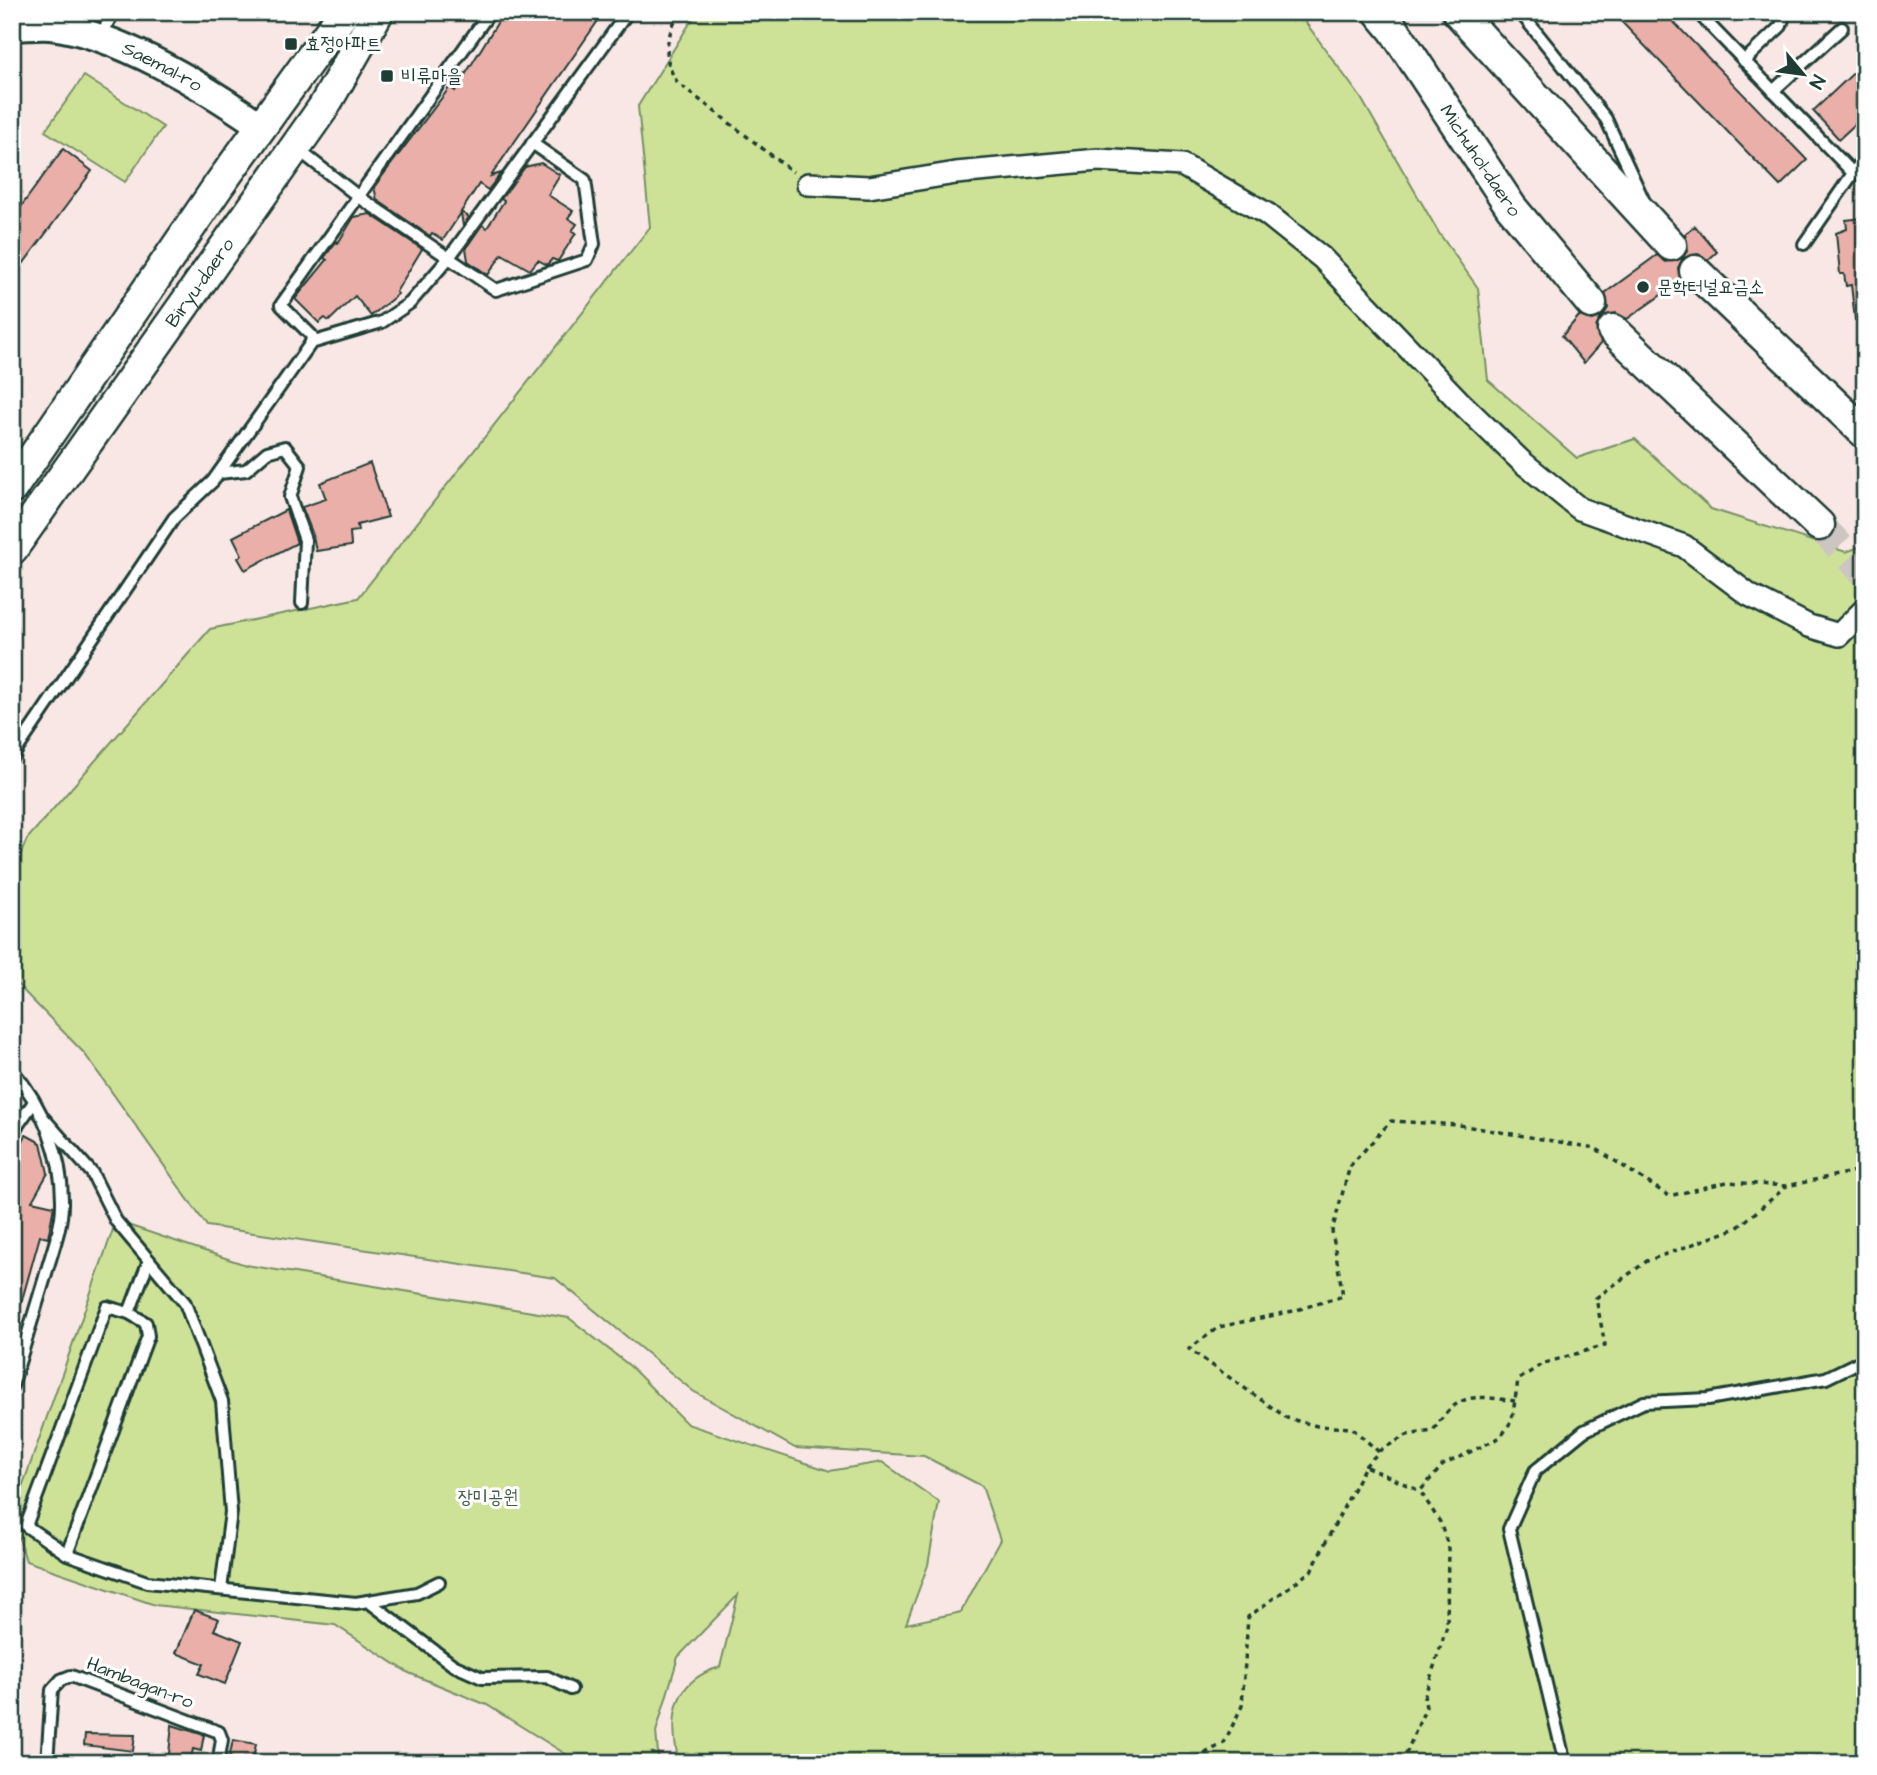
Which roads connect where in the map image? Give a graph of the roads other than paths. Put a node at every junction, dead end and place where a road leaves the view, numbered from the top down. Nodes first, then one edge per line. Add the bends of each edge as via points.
1 (114, 12) edge
2 (332, 12) edge
3 (344, 12) edge
4 (378, 12) edge
5 (399, 12) edge
6 (490, 12) edge
7 (628, 12) edge
8 (1379, 12) edge
9 (1458, 12) edge
10 (1520, 12) edge
11 (1697, 12) edge
12 (1785, 12) edge
13 (12, 27) edge
14 (1842, 29) dead end
15 (99, 38) junction
16 (1744, 61) junction
17 (295, 77) junction
18 (1773, 90) junction
19 (323, 108) junction
20 (261, 126) junction
21 (532, 143) junction
22 (294, 147) junction
23 (1865, 156) edge
24 (1852, 173) junction
25 (808, 184) road end
26 (359, 197) junction
27 (1665, 239) joint
28 (1804, 244) dead end
29 (448, 259) junction
30 (1695, 271) dead end
31 (1591, 303) dead end
32 (1613, 330) dead end
33 (311, 343) junction
34 (1865, 433) edge
35 (219, 473) junction
36 (12, 488) edge
37 (1819, 525) tunnel mouth
38 (12, 549) edge
39 (302, 603) dead end
40 (1865, 609) edge
41 (12, 757) edge
42 (12, 1070) edge
43 (34, 1102) junction
44 (40, 1114) junction
45 (12, 1133) edge
46 (149, 1260) junction
47 (129, 1313) junction
48 (1865, 1359) edge
49 (12, 1386) edge
50 (67, 1554) junction
51 (439, 1582) dead end
52 (221, 1590) junction
53 (368, 1601) junction
54 (571, 1689) dead end
55 (47, 1763) edge
56 (218, 1763) edge
57 (1565, 1763) edge

1 - 15 lane
2 - 17 main road
3 - 17 main road, Biryu-daero
4 - 19 main road, Biryu-daero
5 - 19 main road
6 - 26 lane
7 - 21 lane
8 - 31 main road, Michuhol-daero via 1511,207
9 - 27 main road
10 - 27 lane via 1606,119
11 - 16 lane
12 - 16 lane via 1781,26
13 - 15 street, Saemal-ro via 51,26
14 - 18 lane
15 - 20 street, Saemal-ro via 164,67
16 - 18 lane
17 - 20 main road, Biryu-daero
18 - 24 lane
19 - 22 main road, Biryu-daero
20 - 36 main road, Biryu-daero
21 - 29 lane
21 - 29 lane via 585,180 594,244 587,260 496,290
22 - 26 lane
22 - 38 main road, Biryu-daero
23 - 24 lane
24 - 28 lane
25 - 40 street via 869,187 956,173 1098,160 1182,165 1267,214 1322,258 1467,409 1580,509 1684,546 1749,595 1809,626 1839,635
26 - 29 lane
26 - 33 lane via 281,305 312,336
29 - 33 lane via 410,303 382,322
30 - 34 main road
32 - 37 main road
33 - 35 lane
35 - 39 lane via 246,470 267,452 285,447 300,466 290,497 305,540
35 - 41 lane via 174,518
42 - 43 lane
43 - 44 lane
43 - 45 lane
44 - 46 lane via 92,1174 116,1221
44 - 49 lane via 55,1152 62,1207
46 - 47 lane
46 - 52 lane via 185,1303 222,1401 230,1512
47 - 50 lane via 146,1323 148,1336
47 - 50 lane via 107,1307 102,1316 26,1526
48 - 57 lane via 1826,1378 1708,1399 1644,1402 1584,1431 1535,1471 1510,1528
50 - 52 lane via 147,1582
51 - 53 lane via 417,1593
52 - 53 lane via 356,1604
53 - 54 lane via 453,1665 482,1678 547,1677
55 - 56 lane, Hambagan-ro via 52,1690 71,1676 219,1732

